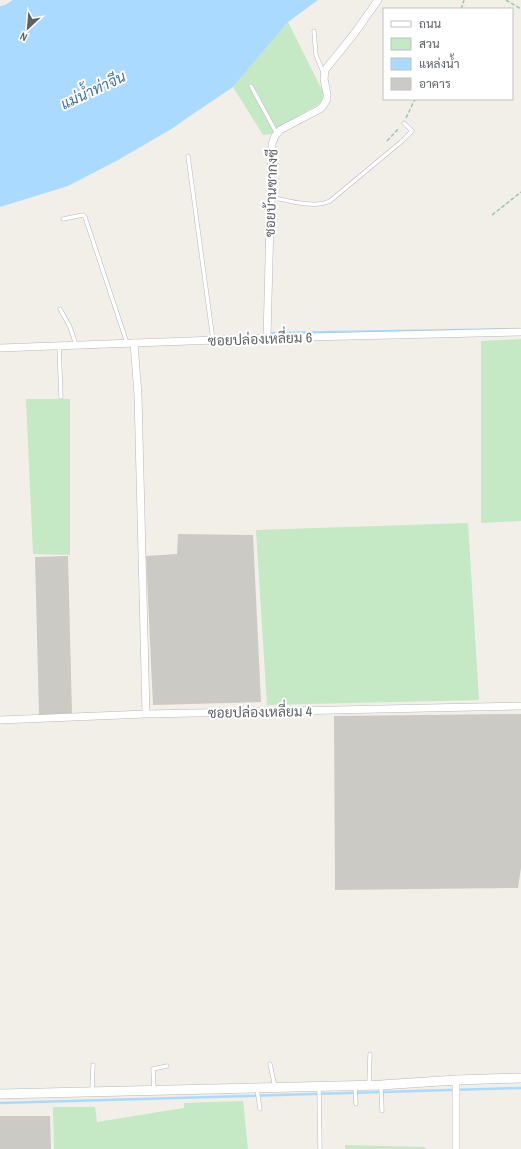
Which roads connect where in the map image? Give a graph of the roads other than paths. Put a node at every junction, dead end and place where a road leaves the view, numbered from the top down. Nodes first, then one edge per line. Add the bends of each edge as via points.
1 (378, 0) edge
2 (314, 31) dead end
3 (324, 73) junction
4 (251, 86) dead end
5 (404, 122) dead end
6 (277, 134) junction
7 (188, 156) dead end
8 (270, 196) junction
9 (63, 219) dead end
10 (60, 309) dead end
11 (521, 332) edge
12 (267, 338) junction
13 (213, 340) junction
14 (131, 344) junction
15 (76, 345) junction
16 (59, 346) junction
17 (0, 348) edge
18 (61, 397) dead end
19 (521, 706) edge
20 (146, 714) junction
21 (0, 720) edge
22 (370, 1054) dead end
23 (270, 1064) dead end
24 (93, 1065) dead end
25 (167, 1066) dead end
26 (521, 1078) edge
27 (456, 1083) junction
28 (369, 1085) junction
29 (275, 1087) junction
30 (355, 1088) junction
31 (381, 1088) junction
32 (319, 1089) junction
33 (154, 1090) junction
34 (257, 1090) junction
35 (92, 1092) junction
36 (0, 1094) edge
37 (356, 1104) dead end
38 (260, 1109) dead end
39 (382, 1112) dead end
40 (320, 1149) edge
41 (456, 1149) edge

1 - 3 street
2 - 3 lane via 316,55
3 - 6 street, ซอยบ้านซากงซี via 328,94 323,106
4 - 6 lane
5 - 8 lane via 412,131 325,204
6 - 8 street, ซอยบ้านซากงซี via 272,144
7 - 13 lane
8 - 12 street, ซอยบ้านซากงซี
9 - 14 lane via 83,215 85,217
10 - 15 lane
11 - 12 street, ซอยปล่องเหลี่ยม 6
12 - 13 street, ซอยปล่องเหลี่ยม 6
13 - 14 street, ซอยปล่องเหลี่ยม 6
14 - 15 street, ซอยปล่องเหลี่ยม 6
14 - 20 street via 138,395
15 - 16 street, ซอยปล่องเหลี่ยม 6
16 - 17 street, ซอยปล่องเหลี่ยม 6
16 - 18 lane
19 - 20 street, ซอยปล่องเหลี่ยม 4
20 - 21 street, ซอยปล่องเหลี่ยม 4
22 - 28 lane
23 - 29 lane
24 - 35 lane
25 - 33 lane via 153,1069
26 - 27 street
27 - 31 street
27 - 41 street
28 - 30 street
28 - 31 street
29 - 32 street
29 - 34 street
30 - 32 street
30 - 37 lane
31 - 39 lane
32 - 40 lane
33 - 34 street
33 - 35 street
34 - 38 lane
35 - 36 street

